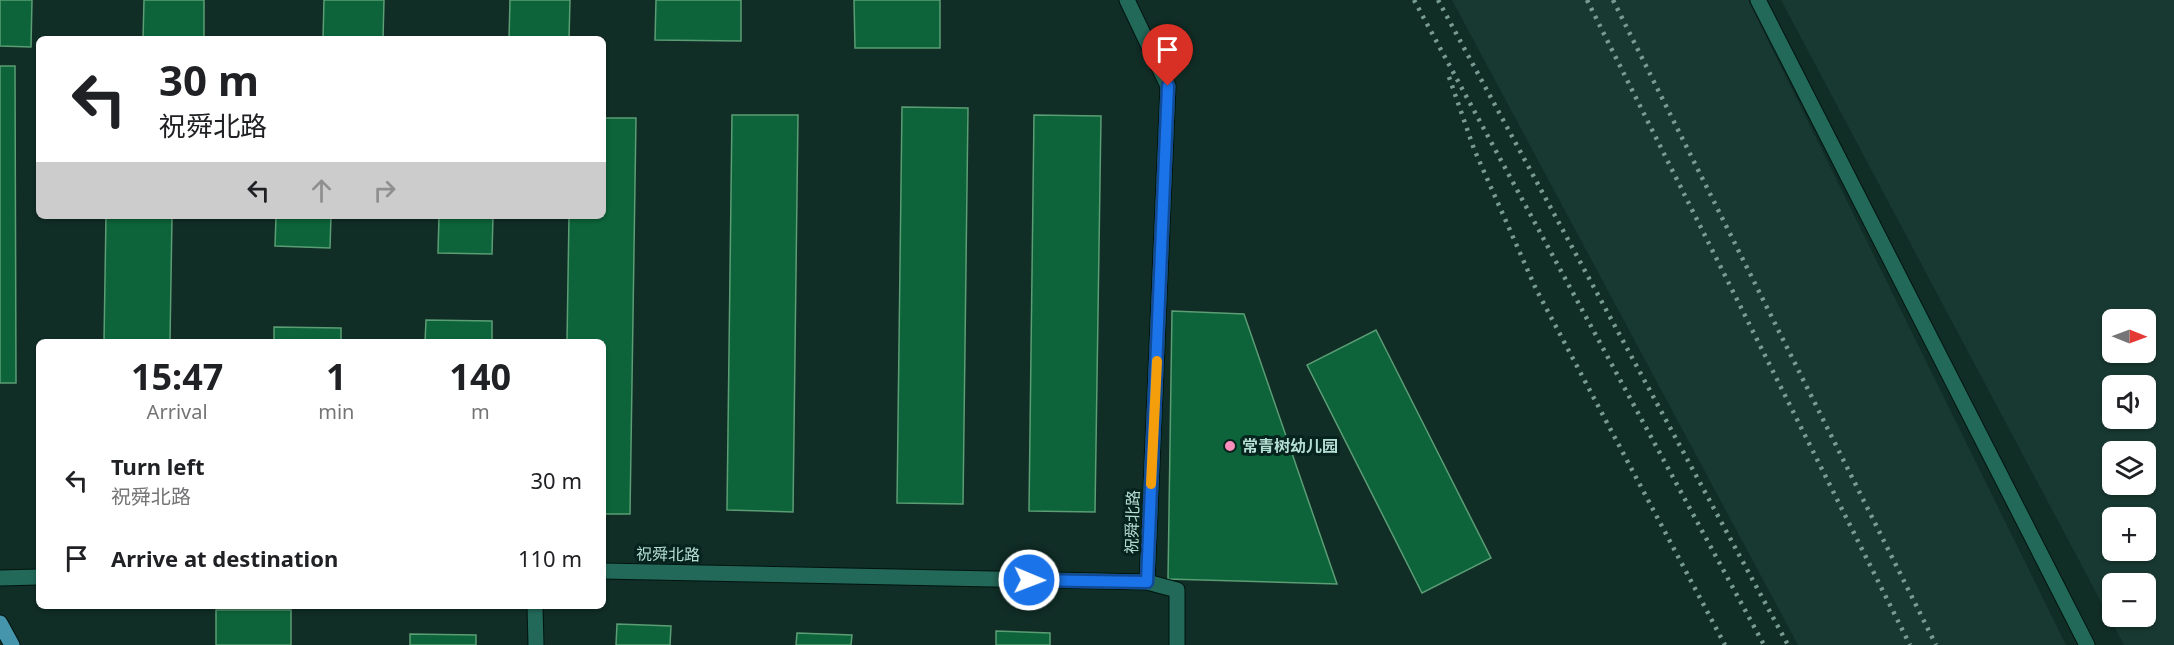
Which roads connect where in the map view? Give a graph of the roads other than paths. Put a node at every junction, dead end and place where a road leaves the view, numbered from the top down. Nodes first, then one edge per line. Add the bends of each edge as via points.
1 (1127, 0) edge
2 (1758, 0) edge
3 (606, 571) edge
4 (36, 577) edge
5 (0, 578) edge
6 (1147, 582) junction
7 (535, 609) edge
8 (0, 623) edge
9 (12, 645) edge
10 (536, 645) edge
11 (1177, 645) edge
12 (2087, 645) edge

1 - 6 street, 祝舜北路 via 1168,86
2 - 12 street
3 - 6 street, 祝舜北路
4 - 5 street
6 - 11 street via 1177,590
7 - 10 street
8 - 9 main road

